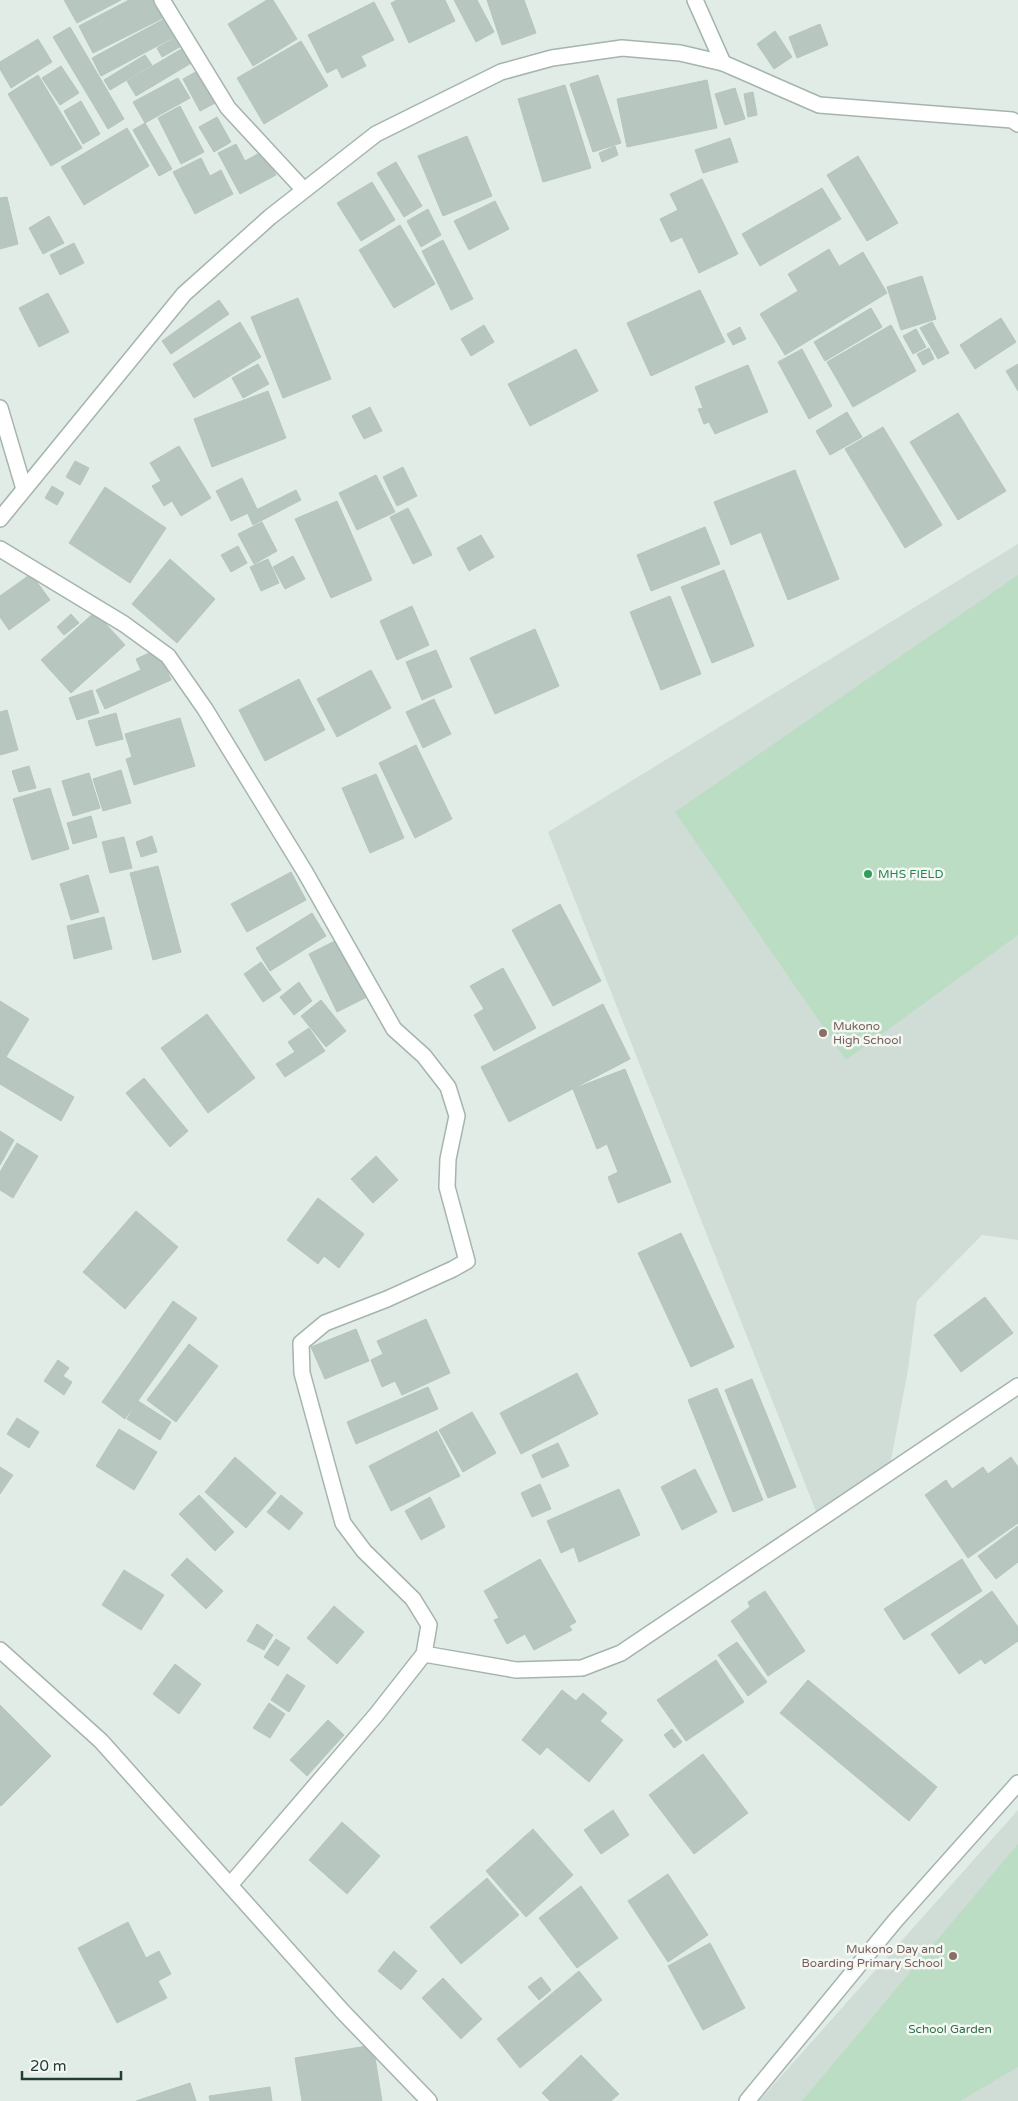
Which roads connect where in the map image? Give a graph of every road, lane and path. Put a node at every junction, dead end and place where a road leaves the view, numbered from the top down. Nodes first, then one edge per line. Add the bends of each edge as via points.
1 (162, 0) edge
2 (695, 0) edge
3 (723, 63) junction
4 (1018, 124) edge
5 (304, 190) junction
6 (0, 408) edge
7 (24, 489) junction
8 (0, 519) edge
9 (0, 549) edge
10 (1018, 1386) edge
11 (0, 1650) edge
12 (424, 1654) junction
13 (1018, 1783) edge
14 (230, 1885) junction
15 (429, 2101) edge
16 (747, 2101) edge

1 - 5 street via 228,108
2 - 3 street
3 - 4 street via 819,105 1012,120
3 - 5 street via 680,53 622,48 552,58 501,72 376,134
5 - 7 street via 184,294
6 - 7 street
7 - 8 street
9 - 12 street via 124,624 168,656 205,708 295,855 394,1029 424,1056 448,1087 457,1116 448,1159 447,1187 467,1261 325,1323 301,1343 302,1373 343,1522 364,1551 413,1599 429,1625
10 - 12 street via 621,1653 582,1668 516,1670
11 - 14 street via 101,1741
12 - 14 street
13 - 16 street via 895,1921
14 - 15 street

